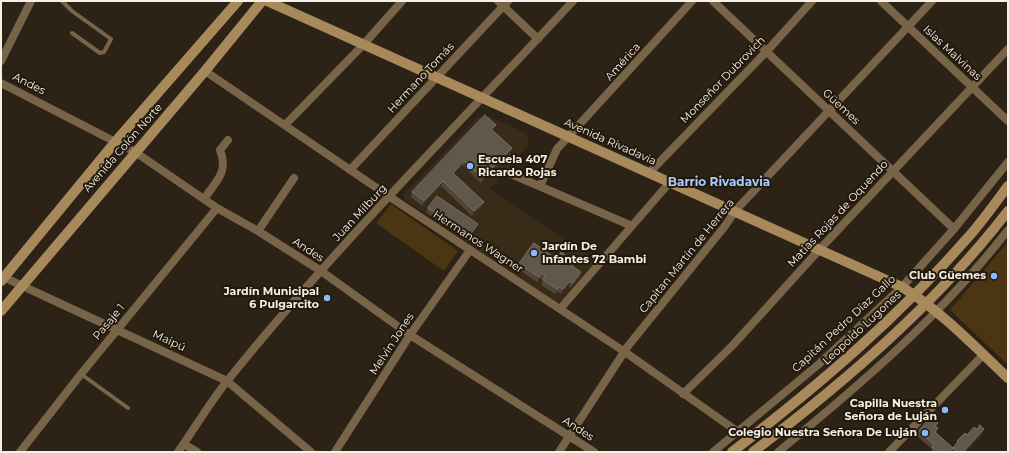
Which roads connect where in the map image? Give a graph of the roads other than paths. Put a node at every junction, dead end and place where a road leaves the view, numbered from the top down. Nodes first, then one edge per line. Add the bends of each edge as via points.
1 (30, 1) edge
2 (62, 1) edge
3 (238, 1) edge
4 (262, 1) edge
5 (267, 1) edge
6 (402, 1) edge
7 (573, 1) edge
8 (692, 1) edge
9 (713, 1) edge
10 (812, 1) edge
11 (881, 1) edge
12 (932, 1) edge
13 (503, 3) edge
14 (908, 27) junction
15 (72, 33) dead end
16 (538, 38) junction
17 (364, 44) junction
18 (1008, 49) edge
19 (766, 52) junction
20 (1, 61) edge
21 (205, 71) junction
22 (437, 77) junction
23 (1, 82) edge
24 (972, 87) junction
25 (482, 97) junction
26 (830, 111) junction
27 (1008, 121) edge
28 (285, 125) junction
29 (569, 137) junction
30 (228, 140) dead end
31 (116, 141) junction
32 (135, 152) junction
33 (1008, 162) edge
34 (350, 170) junction
35 (893, 171) junction
36 (648, 172) junction
37 (511, 174) dead end
38 (294, 178) dead end
39 (670, 182) junction
40 (540, 186) junction
41 (1008, 186) edge
42 (390, 197) junction
43 (204, 198) junction
44 (217, 208) junction
45 (1008, 211) edge
46 (735, 212) junction
47 (632, 226) junction
48 (954, 229) junction
49 (1008, 230) edge
50 (258, 231) junction
51 (470, 250) junction
52 (819, 250) junction
53 (321, 272) junction
54 (2, 278) edge
55 (23, 285) junction
56 (902, 287) junction
57 (915, 295) junction
58 (926, 303) junction
59 (560, 309) junction
60 (1, 311) edge
61 (935, 311) junction
62 (118, 329) junction
63 (410, 335) junction
64 (625, 352) junction
65 (983, 355) junction
66 (81, 374) junction
67 (1008, 378) edge
68 (227, 381) junction
69 (683, 394) junction
70 (128, 408) dead end
71 (738, 432) junction
72 (570, 436) junction
73 (184, 444) junction
74 (20, 452) edge
75 (178, 452) edge
76 (197, 452) edge
77 (311, 452) edge
78 (335, 452) edge
79 (560, 452) edge
80 (594, 452) edge
81 (713, 452) edge
82 (732, 452) edge
83 (753, 452) edge
84 (778, 452) edge
85 (889, 452) edge

1 - 20 street
2 - 15 lane via 111,39 111,42 104,52 100,53
3 - 31 main road, Avenida Colón Norte
4 - 21 main road, Avenida Colón Norte
5 - 17 main road, Avenida Rivadavia
6 - 17 street
7 - 16 street, Juan Milburg
8 - 29 street, América
9 - 19 street, Güemes
10 - 19 street, Monseñor Dubrovich
11 - 14 street, Islas Malvinas
12 - 14 street, Capitan Martín de Herrera
13 - 16 street
13 - 22 street, Hermano Tomás
14 - 24 street, Islas Malvinas
14 - 26 street, Capitan Martín de Herrera
16 - 25 street, Juan Milburg
17 - 22 main road, Avenida Rivadavia
17 - 28 street
18 - 24 street, Matias Rojas de Oquendo
19 - 26 street, Güemes
19 - 36 street, Monseñor Dubrovich
21 - 28 street, Hermanos Wagner
21 - 32 main road, Avenida Colón Norte
22 - 25 main road, Avenida Rivadavia
22 - 34 street, Hermano Tomás
23 - 31 street, Andes
24 - 27 street, Islas Malvinas
24 - 35 street, Matias Rojas de Oquendo
25 - 29 main road, Avenida Rivadavia
25 - 42 street, Juan Milburg
26 - 35 street, Güemes
26 - 46 street, Capitan Martín de Herrera
28 - 34 street, Hermanos Wagner
29 - 36 main road, Avenida Rivadavia
29 - 40 street via 557,149
30 - 43 street via 220,150 224,165 222,172
31 - 32 street, Andes
31 - 54 main road, Avenida Colón Norte
32 - 43 street, Andes
32 - 55 main road, Avenida Colón Norte
33 - 48 street, Capitán Pedro Díaz Gallo
34 - 42 street, Hermanos Wagner
35 - 48 street, Güemes
35 - 52 street, Matias Rojas de Oquendo
36 - 39 main road, Avenida Rivadavia
37 - 40 street
38 - 50 street
39 - 46 main road, Avenida Rivadavia
39 - 47 street
40 - 47 street
41 - 57 main road, Leopoldo Lugones via 972,233
42 - 51 street, Hermanos Wagner
42 - 53 street, Juan Milburg
43 - 44 street, Andes
44 - 50 street, Andes
44 - 62 street, Pasaje 1
45 - 58 main road via 985,241
46 - 52 main road, Avenida Rivadavia
46 - 64 street, Capitan Martín de Herrera
47 - 59 street
48 - 56 street, Capitán Pedro Díaz Gallo
49 - 61 street
50 - 53 street, Andes
51 - 59 street, Hermanos Wagner
51 - 63 street, Melvin Jones
52 - 56 main road, Avenida Rivadavia
52 - 69 street, Matias Rojas de Oquendo via 733,345
53 - 63 street, Andes
53 - 68 street, Juan Milburg
54 - 55 street, Maipú
55 - 60 main road, Avenida Colón Norte
55 - 62 street, Maipú
56 - 57 main road, Avenida Rivadavia
56 - 71 street, Capitán Pedro Díaz Gallo via 819,364
57 - 58 main road, Avenida Rivadavia
57 - 82 main road, Leopoldo Lugones via 823,380
58 - 61 main road, Avenida Rivadavia
58 - 83 main road via 832,390
59 - 64 street, Hermanos Wagner
61 - 65 main road, Avenida Rivadavia
61 - 84 street via 848,394
62 - 66 street, Pasaje 1
62 - 68 street, Maipú
63 - 72 street, Andes
63 - 78 street, Melvin Jones
64 - 69 street, Hermanos Wagner
64 - 72 street, Capitan Martín de Herrera
65 - 67 main road, Avenida Rivadavia
65 - 85 street
66 - 70 lane
66 - 74 street, Pasaje 1
68 - 73 street, Juan Milburg
68 - 77 street, Maipú
69 - 71 street, Hermanos Wagner
71 - 81 street, Capitán Pedro Díaz Gallo
72 - 79 street, Capitan Martín de Herrera
72 - 80 street, Andes
73 - 75 street, Juan Milburg
73 - 76 street

